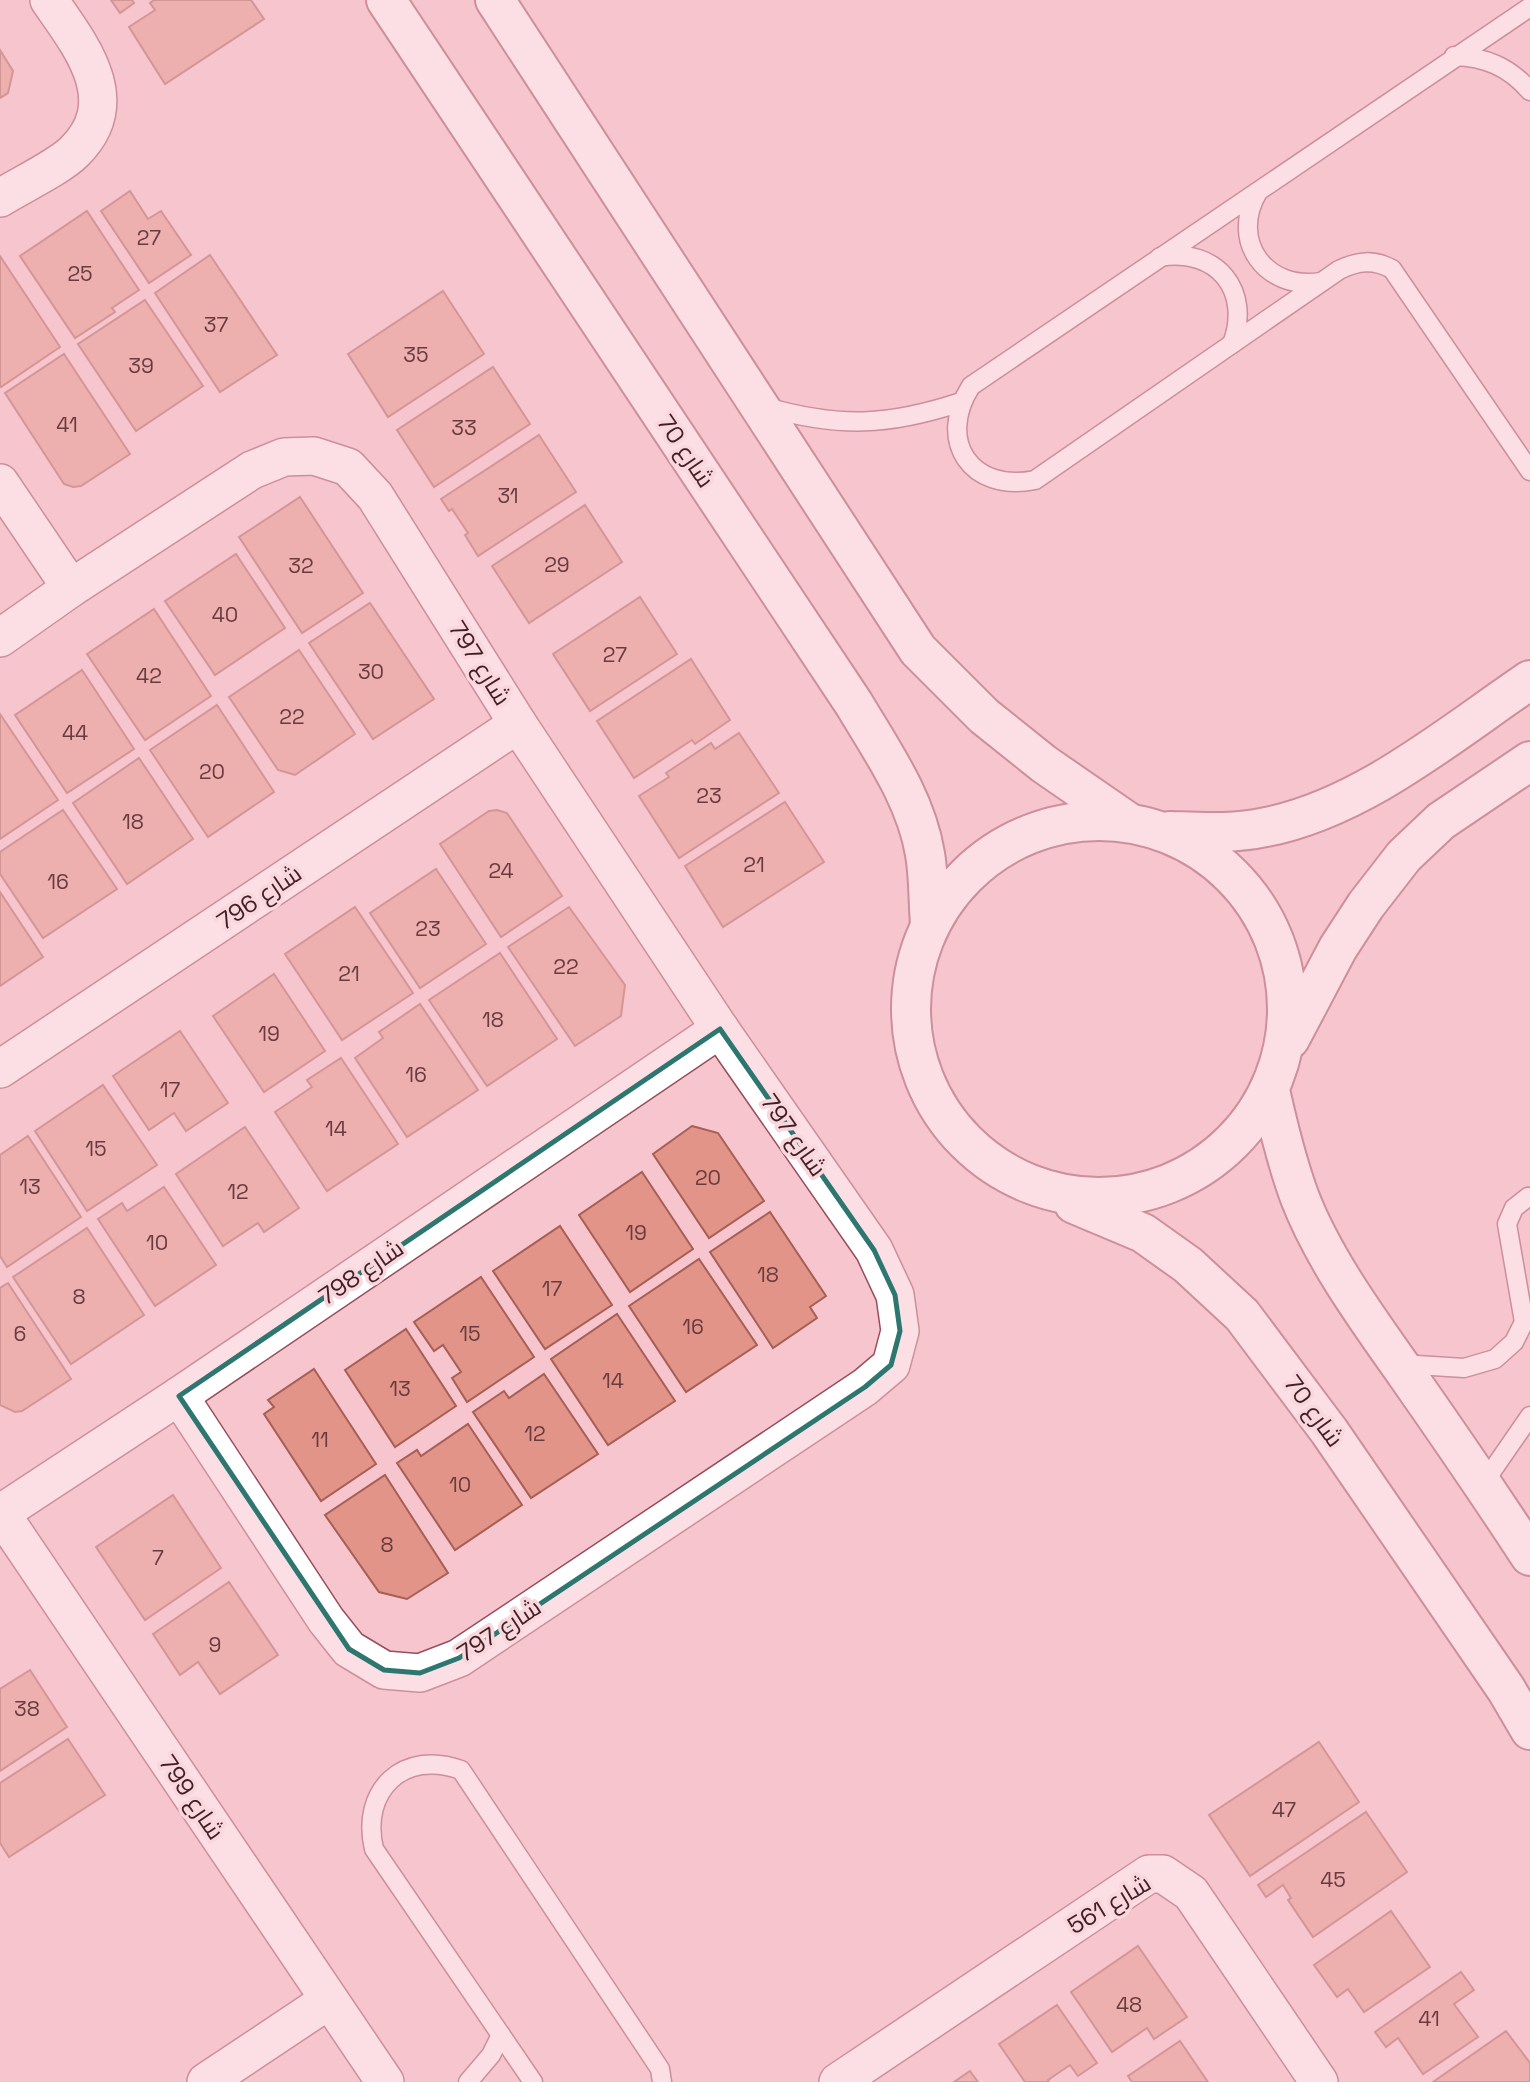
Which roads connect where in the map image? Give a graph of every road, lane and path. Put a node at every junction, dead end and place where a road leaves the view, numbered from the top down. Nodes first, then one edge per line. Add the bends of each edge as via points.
1 (49, 0) edge
2 (386, 0) edge
3 (495, 0) edge
4 (1530, 7) edge
5 (1454, 56) junction
6 (1530, 90) edge
7 (1260, 189) junction
8 (0, 198) edge
9 (1160, 257) junction
10 (1322, 282) junction
11 (1232, 345) junction
12 (961, 402) junction
13 (760, 405) junction
14 (1530, 471) edge
15 (0, 483) edge
16 (71, 588) junction
17 (0, 638) edge
18 (1530, 680) edge
19 (518, 724) junction
20 (1530, 761) edge
21 (1145, 826) junction
22 (930, 924) junction
23 (720, 1029) junction
24 (1284, 1050) junction
25 (0, 1069) edge
26 (1270, 1090) junction
27 (1017, 1180) junction
28 (1530, 1198) edge
29 (1399, 1364) junction
30 (179, 1396) junction
31 (1530, 1416) edge
32 (1483, 1484) junction
33 (0, 1512) edge
34 (1530, 1556) edge
35 (1530, 1730) edge
36 (329, 2000) junction
37 (501, 2035) junction
38 (206, 2082) edge
39 (385, 2082) edge
40 (468, 2082) edge
41 (533, 2082) edge
42 (662, 2082) edge
43 (838, 2082) edge
44 (1319, 2082) edge

1 - 8 street via 85,52 96,82 98,106 90,132 72,154
2 - 22 main road, شارع 70 via 886,757 910,802 925,853
3 - 13 main road
4 - 5 lane
5 - 6 lane via 1503,67
5 - 7 lane
7 - 9 lane
7 - 10 lane via 1248,217 1248,233 1260,262 1281,279
9 - 11 lane via 1195,257 1224,276 1233,288 1239,316
9 - 12 lane via 971,386
10 - 11 lane
10 - 14 lane via 1353,263 1369,261 1392,269
11 - 12 lane via 1035,480 1017,484 997,482 966,458 956,421
12 - 13 lane via 881,422 840,422
13 - 21 main road via 918,650 994,724 1044,764
15 - 16 street
16 - 17 street, شارع 797
16 - 19 street, شارع 797 via 252,470 284,457 314,456 348,467 375,496
18 - 21 main road via 1393,774 1347,799 1268,827 1232,832
19 - 23 street, شارع 797
19 - 25 street, شارع 796
20 - 24 main road via 1441,821 1404,856 1338,948
21 - 22 main road via 1080,820 1023,836 992,853 956,885
21 - 24 main road via 1210,856 1249,894 1275,942 1288,995
22 - 27 main road via 915,965 910,1007 915,1050 928,1090 951,1127 981,1157
23 - 30 street, شارع 798
23 - 30 street, شارع 797 via 874,1250 895,1296 900,1331 891,1365 864,1387 459,1658 421,1673 384,1670 349,1649
24 - 26 main road
26 - 27 main road via 1248,1127 1218,1157 1182,1180 1142,1194 1100,1199 1057,1194
26 - 29 main road via 1301,1199 1325,1248
27 - 35 main road, شارع 70 via 1143,1233 1188,1265 1242,1315 1329,1431
28 - 29 lane via 1514,1208 1507,1224 1524,1322 1514,1342 1495,1359 1464,1368
29 - 32 main road
30 - 33 street, شارع 798
31 - 32 lane
32 - 34 main road
33 - 36 street, شارع 799
36 - 38 street
36 - 39 street, شارع 799
37 - 40 lane
37 - 41 lane
37 - 42 lane via 374,1849 370,1816 375,1801 384,1786 411,1767 445,1764 461,1770 660,2069
43 - 44 street, شارع 561 via 1149,1874 1163,1874 1191,1893

